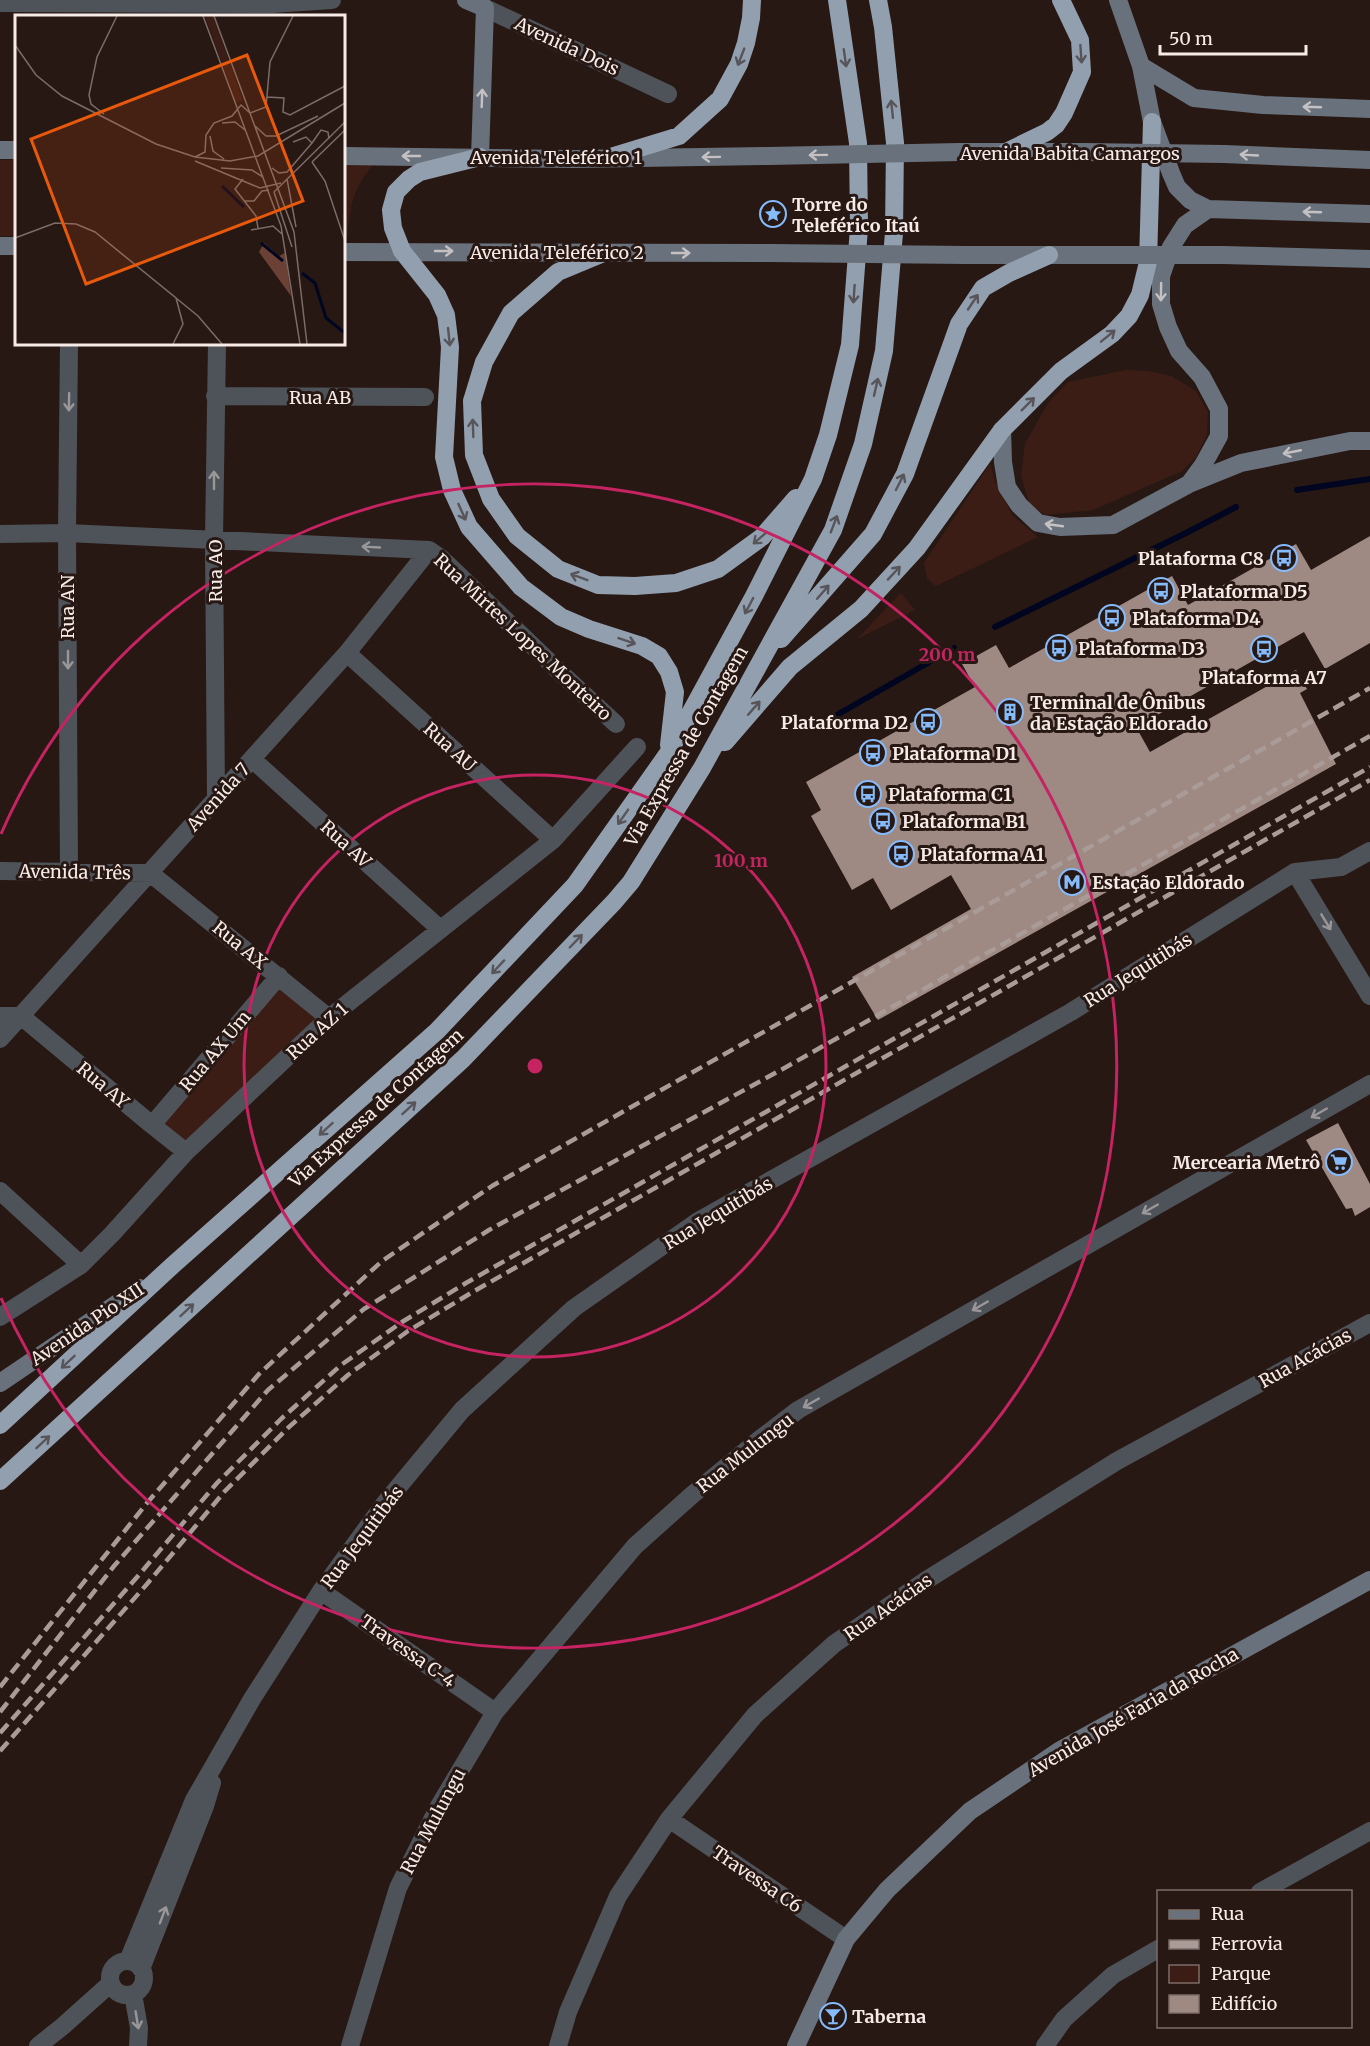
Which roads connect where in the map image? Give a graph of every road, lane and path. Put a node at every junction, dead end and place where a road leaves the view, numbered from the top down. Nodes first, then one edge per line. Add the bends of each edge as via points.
1 (332, 0) edge
2 (466, 0) edge
3 (752, 0) edge
4 (837, 0) edge
5 (878, 0) edge
6 (1060, 0) edge
7 (1118, 0) edge
8 (274, 2) edge
9 (0, 3) edge
10 (485, 8) junction
11 (24, 10) edge
12 (1142, 66) junction
13 (668, 94) dead end
14 (1370, 109) edge
15 (1152, 122) junction
16 (1006, 152) junction
17 (345, 156) edge
18 (769, 156) joint
19 (480, 157) junction
20 (607, 158) junction
21 (1370, 160) edge
22 (1208, 209) junction
23 (1370, 214) edge
24 (402, 251) junction
25 (345, 252) edge
26 (606, 252) junction
27 (1049, 255) junction
28 (1343, 259) junction
29 (1370, 259) edge
30 (1370, 267) edge
31 (69, 345) edge
32 (217, 345) edge
33 (215, 396) junction
34 (425, 397) dead end
35 (1370, 427) edge
36 (1002, 430) junction
37 (1350, 441) junction
38 (1370, 441) edge
39 (813, 478) junction
40 (1189, 484) junction
41 (67, 533) junction
42 (0, 534) edge
43 (214, 539) junction
44 (429, 550) junction
45 (348, 653) junction
46 (757, 667) junction
47 (616, 724) dead end
48 (637, 747) dead end
49 (669, 752) junction
50 (252, 759) junction
51 (702, 768) junction
52 (216, 799) junction
53 (553, 840) junction
54 (1370, 850) edge
55 (69, 870) junction
56 (0, 871) edge
57 (1295, 872) junction
58 (150, 873) junction
59 (440, 929) junction
60 (279, 976) junction
61 (1370, 996) edge
62 (0, 1016) edge
63 (21, 1016) junction
64 (329, 1018) junction
65 (0, 1040) edge
66 (1370, 1084) edge
67 (152, 1125) junction
68 (186, 1152) junction
69 (0, 1191) edge
70 (81, 1265) junction
71 (173, 1265) junction
72 (0, 1317) edge
73 (1370, 1323) edge
74 (0, 1383) edge
75 (0, 1425) edge
76 (0, 1481) edge
77 (1370, 1580) edge
78 (321, 1591) junction
79 (495, 1712) junction
80 (669, 1820) junction
81 (1370, 1831) edge
82 (1264, 1890) edge
83 (846, 1939) junction
84 (1157, 1950) edge
85 (135, 1965) junction
86 (120, 1990) junction
87 (38, 2046) edge
88 (138, 2046) edge
89 (350, 2046) edge
90 (558, 2046) edge
91 (796, 2046) edge
92 (1045, 2046) edge

1 - 8 street
2 - 10 main road, Avenida Dois
3 -> 20 highway via 746,43 720,99 679,136
4 -> 39 highway, Via Expressa de Contagem via 858,143 859,228 850,345
46 -> 5 highway, Via Expressa de Contagem via 833,530 863,444 884,351 894,233 895,143
6 -> 16 highway via 1080,40 1082,72 1056,125
7 - 12 main road
8 - 11 street
9 - 11 street
10 - 13 street, Avenida Dois
19 -> 10 main road
14 -> 12 main road via 1194,98
12 - 15 main road
15 - 22 main road via 1177,187 1190,200
36 -> 15 highway via 1061,371 1112,334 1129,316 1140,295 1148,262
16 -> 18 main road, Avenida Babita Camargos, bridge
21 -> 16 main road, Avenida Babita Camargos, bridge
19 -> 17 main road, Avenida Teleférico 1
18 -> 20 main road, Avenida Teleférico 1
19 - 20 main road, Avenida Teleférico 1
19 - 24 highway via 420,172 396,192 391,210
23 -> 22 main road
22 -> 40 main road via 1185,225 1161,276 1161,304 1171,335 1179,351 1202,377 1219,409 1219,436
24 - 25 main road, Avenida Teleférico 2
24 -> 26 main road, Avenida Teleférico 2
24 -> 49 highway via 437,295 446,315 450,347 444,457 452,490 469,527 521,587 561,616 659,656 675,692
26 -> 27 main road, Avenida Teleférico 2, bridge
39 -> 26 highway via 762,537 718,569 676,583 598,585 558,569 517,536 491,500 474,455 472,401 484,362 511,313 558,272
27 - 28 main road, bridge
46 -> 27 highway via 873,534 905,474 959,324 983,288
28 - 29 main road
28 - 30 main road
31 -> 41 street, Rua AN
32 - 33 street, Rua AO
33 - 34 street, Rua AB
43 -> 33 street, Rua AO
35 - 37 main road
40 -> 36 main road via 1113,525 1060,527 1038,523 1019,506 1007,487
51 -> 36 highway via 790,667 861,609 917,549
37 - 38 main road
37 -> 40 main road via 1241,463
39 -> 49 highway, Via Expressa de Contagem
41 - 42 street
41 - 43 street
41 -> 55 street, Rua AN
44 -> 43 street
43 - 52 street, Rua AO
44 - 45 street, Avenida 7
44 - 47 street, Rua Mirtes Lopes Monteiro
45 - 50 street, Avenida 7
45 - 53 street, Rua AU
46 - 51 highway, Via Expressa de Contagem
48 - 53 street, Rua AZ 1
49 -> 71 highway, Via Expressa de Contagem via 575,885 437,1031
50 - 52 street, Avenida 7
50 - 59 street, Rua AV
76 -> 51 highway, Via Expressa de Contagem via 463,1059 625,888
52 - 58 street, Avenida 7
53 - 59 street, Rua AZ 1
54 - 57 street, Rua Jequitibás via 1341,867
55 - 56 street, Avenida Três
55 - 58 street, Avenida Três
57 -> 61 street
57 - 78 street, Rua Jequitibás via 1071,1012 698,1221 574,1308 462,1410 385,1503
58 - 60 street, Rua AX
58 - 63 street, Avenida 7
59 - 64 street, Rua AZ 1
60 - 64 street, Rua AX
60 - 67 street, Rua AX Um
62 - 63 street
63 - 65 street, Avenida 7
63 - 67 street, Rua AY
64 - 68 street, Rua AZ 1
66 -> 79 street, Rua Mulungu via 798,1410 635,1546
67 - 68 street, Rua AY
68 - 70 street, Rua AZ 1
69 - 70 street
70 - 72 street, Rua AZ 1
71 - 74 main road, Avenida Pio XII
71 -> 75 highway, Via Expressa de Contagem
73 - 80 street, Rua Acácias via 1117,1461 925,1581 834,1644 755,1715
77 - 83 main road, Avenida José Faria da Rocha via 1059,1751 970,1811 886,1890
78 - 79 street, Travessa C-4
78 - 85 street, Rua Jequitibás via 219,1759 205,1806
79 - 89 street, Rua Mulungu via 439,1806 398,1888
80 - 83 street, Travessa C6
80 - 90 street, Rua Acácias via 618,1896 568,2012
81 - 82 street
83 - 91 main road, Avenida José Faria da Rocha
84 - 92 street via 1113,1975 1065,2019
85 - 86 street via 118,1964 111,1972
85 - 86 street via 144,1976 143,1984 139,1990
86 - 87 street
86 -> 88 street via 139,2028

